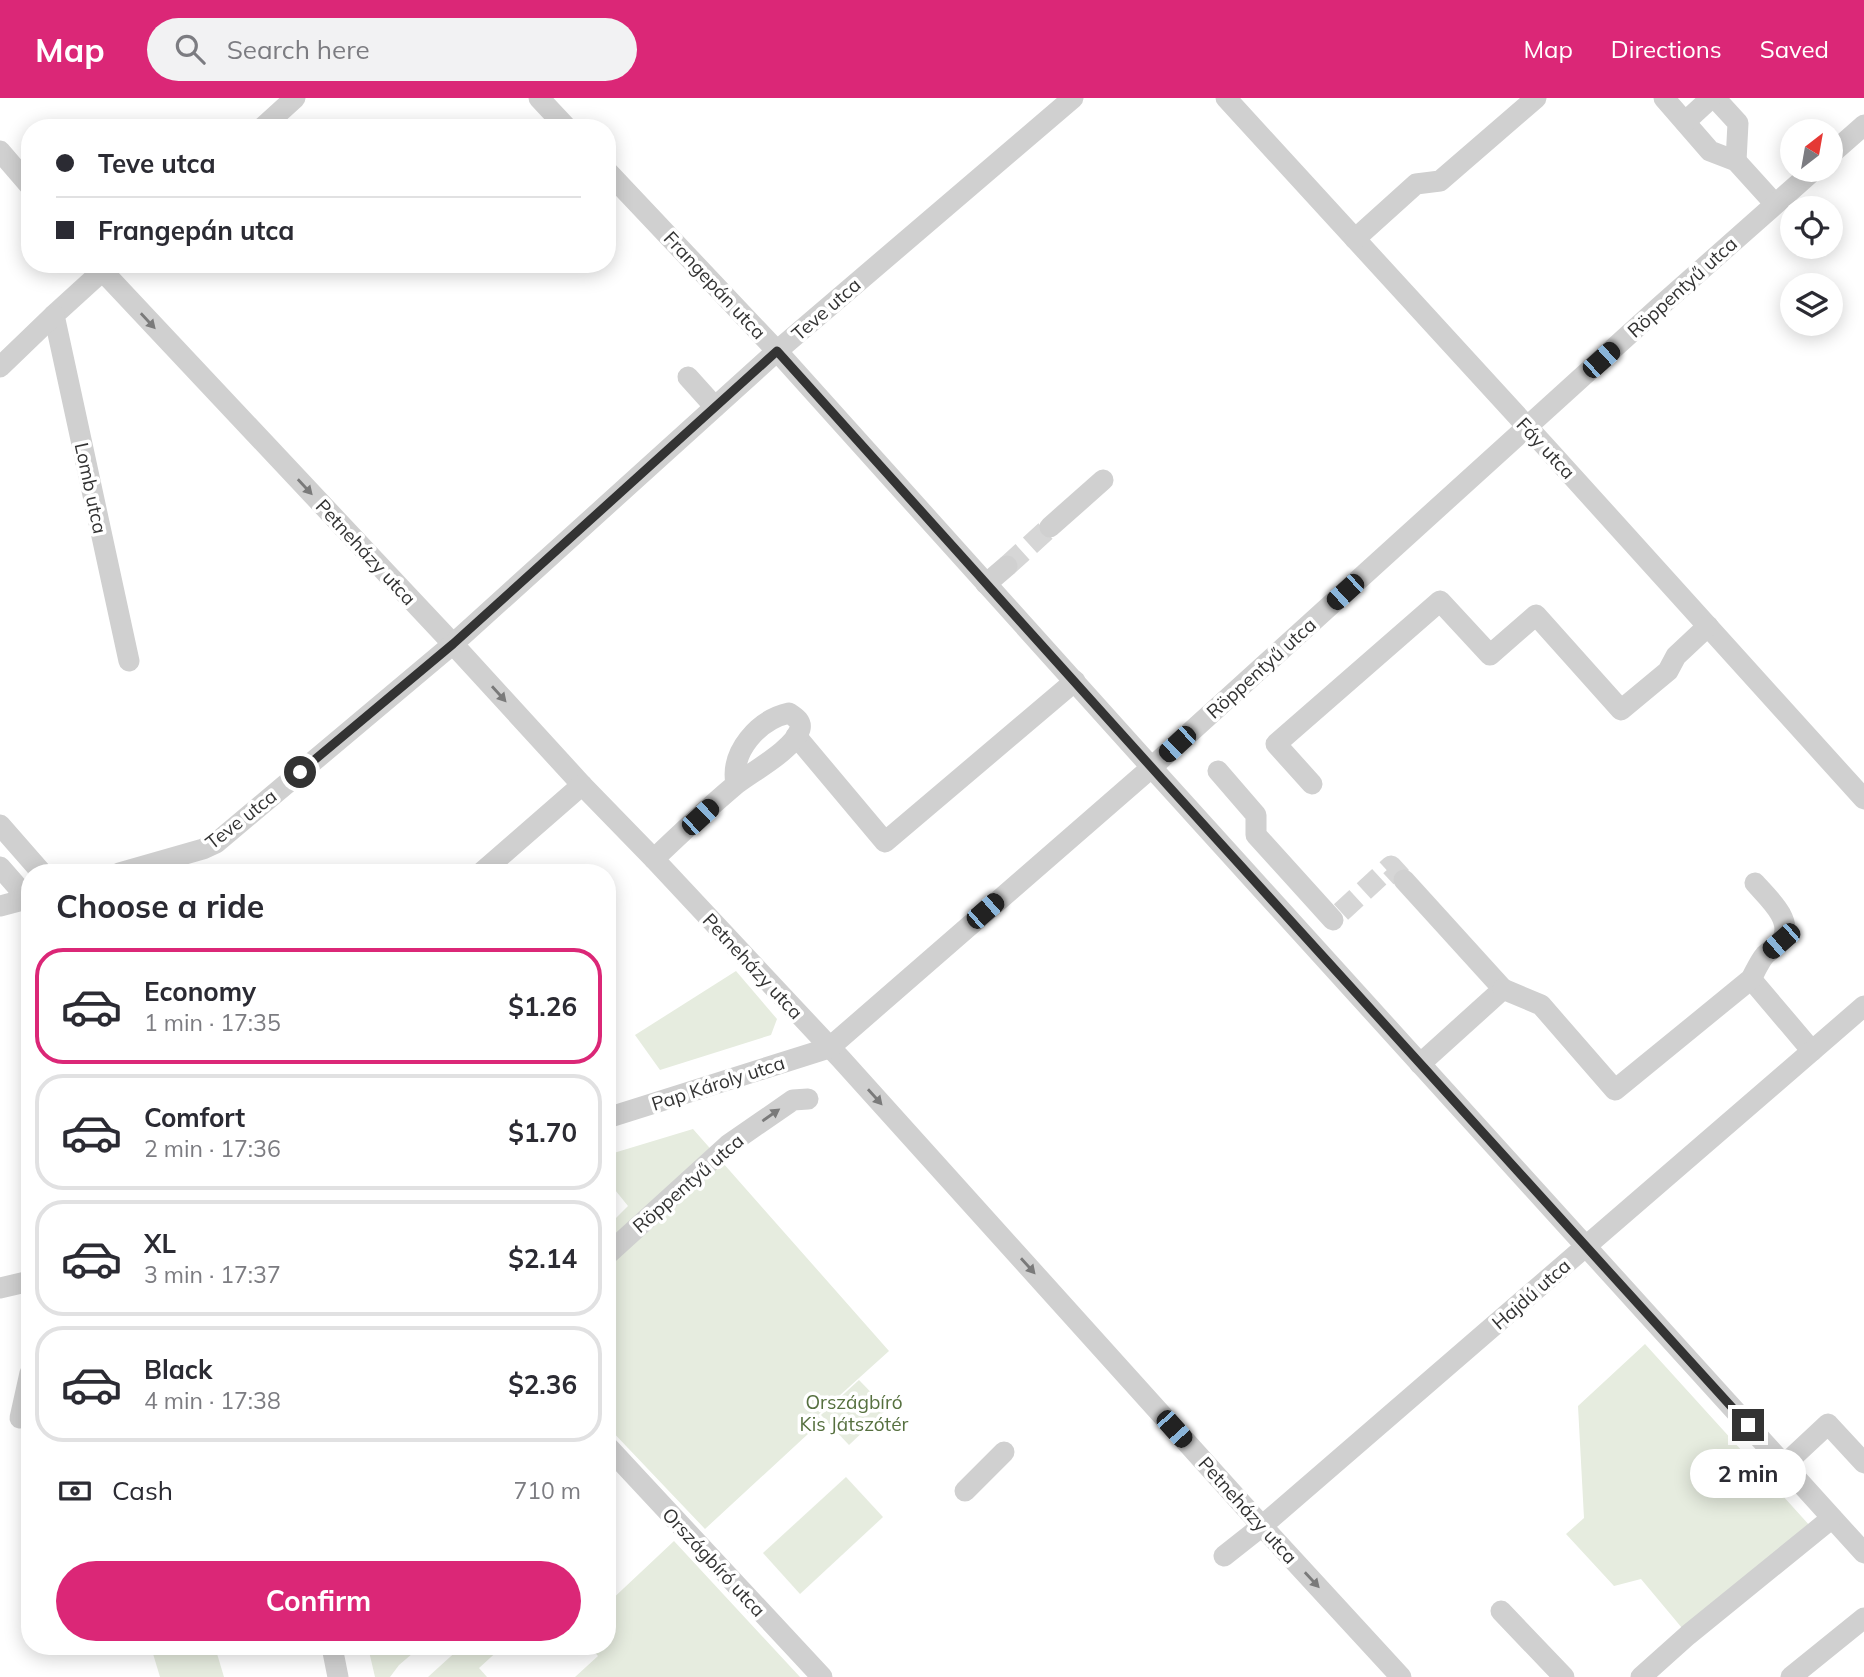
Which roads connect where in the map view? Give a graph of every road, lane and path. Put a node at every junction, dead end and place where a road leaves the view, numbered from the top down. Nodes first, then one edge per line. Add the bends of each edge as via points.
1 (295, 98) edge
2 (539, 98) edge
3 (1073, 98) edge
4 (1226, 98) edge
5 (1536, 98) edge
6 (1717, 101) edge
7 (1676, 109) edge
8 (272, 119) edge
9 (559, 119) edge
10 (1864, 125) edge
11 (1843, 144) edge
12 (0, 151) edge
13 (1736, 161) junction
14 (21, 176) edge
15 (616, 181) edge
16 (1800, 182) edge
17 (1775, 204) junction
18 (1355, 239) junction
19 (96, 273) edge
20 (108, 273) edge
21 (54, 315) junction
22 (777, 351) junction
23 (0, 367) edge
24 (688, 377) dead end
25 (715, 407) junction
26 (1527, 427) junction
27 (1103, 480) dead end
28 (1050, 527) tunnel mouth
29 (1007, 566) tunnel mouth
30 (986, 584) junction
31 (1708, 626) junction
32 (453, 644) junction
33 (129, 661) dead end
34 (1074, 681) junction
35 (796, 736) junction
36 (1152, 767) junction
37 (1218, 771) dead end
38 (736, 784) junction
39 (582, 785) junction
40 (1312, 785) dead end
41 (1864, 799) edge
42 (0, 825) edge
43 (654, 859) junction
44 (34, 864) edge
45 (173, 864) edge
46 (491, 864) edge
47 (0, 867) edge
48 (1404, 880) tunnel mouth
49 (1755, 883) dead end
50 (21, 890) edge
51 (21, 901) edge
52 (0, 906) edge
53 (1309, 942) junction
54 (1751, 979) junction
55 (1503, 989) junction
56 (1864, 1006) edge
57 (829, 1048) junction
58 (1812, 1051) junction
59 (1420, 1064) junction
60 (808, 1098) dead end
61 (616, 1115) edge
62 (616, 1247) edge
63 (1586, 1247) junction
64 (21, 1283) edge
65 (0, 1289) edge
66 (21, 1414) edge
67 (20, 1418) dead end
68 (1004, 1452) dead end
69 (616, 1456) edge
70 (1864, 1462) edge
71 (1784, 1465) junction
72 (965, 1491) dead end
73 (1832, 1518) junction
74 (1262, 1526) junction
75 (1864, 1553) edge
76 (1224, 1556) dead end
77 (1501, 1611) dead end
78 (1864, 1618) edge
79 (334, 1655) edge
80 (338, 1677) edge
81 (822, 1677) edge
82 (1401, 1677) edge
83 (1564, 1677) edge
84 (1641, 1677) edge
85 (1791, 1677) edge

1 - 8 street
2 - 9 street
3 - 22 street, Teve utca
4 - 18 street, Fáy utca
5 - 18 street via 1440,181 1416,184
6 - 7 street
6 - 13 street via 1738,122
7 - 13 street via 1710,151
10 - 11 street
12 - 14 street
13 - 17 street
15 - 22 street, Frangepán utca
16 - 17 street, Röppentyű utca
17 - 26 street, Röppentyű utca
18 - 26 street, Fáy utca
19 - 21 street
20 -> 32 street, Petneházy utca
21 - 23 street
21 - 33 street, Lomb utca
22 - 25 street, Teve utca
22 - 30 street, Frangepán utca
24 - 25 street
25 - 32 street, Teve utca
26 - 31 street, Fáy utca
26 - 36 street, Röppentyű utca
27 - 28 street
29 - 30 street
30 - 34 street, Frangepán utca
31 - 40 street via 1680,652 1668,671 1621,710 1536,615 1490,655 1440,601 1276,744
31 - 41 street, Fáy utca
32 -> 39 street, Petneházy utca
32 - 45 street, Teve utca via 216,843
34 - 35 street via 885,842
34 - 36 street, Frangepán utca
35 - 38 street via 773,759
35 - 38 street via 800,724 789,713 765,723 739,754
36 - 53 street, Frangepán utca
36 - 57 street, Röppentyű utca
37 - 53 street via 1256,815 1256,835 1337,916
38 - 43 street
39 - 43 street, Petneházy utca
39 - 46 street
42 - 44 street
43 - 57 street, Petneházy utca
47 - 50 street
48 - 55 street
49 - 54 street via 1780,913 1785,932
51 - 52 street
53 - 59 street, Frangepán utca
54 - 55 street via 1615,1090 1541,1005
54 - 58 street
55 - 59 street
56 - 58 street, Hajdú utca
57 - 61 street, Pap Károly utca
57 -> 74 street, Petneházy utca
58 - 63 street, Hajdú utca
59 - 63 street, Frangepán utca
62 -> 60 street, Röppentyű utca via 728,1145 793,1100
63 - 71 street, Frangepán utca
63 - 74 street, Hajdú utca
64 - 65 street
66 - 67 street
68 - 72 street
69 - 81 street, Országbíró utca
70 - 71 street via 1828,1424
71 - 73 street, Frangepán utca
73 - 75 street, Frangepán utca
73 - 84 street
74 - 76 street, Hajdú utca
74 -> 82 street, Petneházy utca
77 - 83 street
78 - 85 street
79 - 80 street

